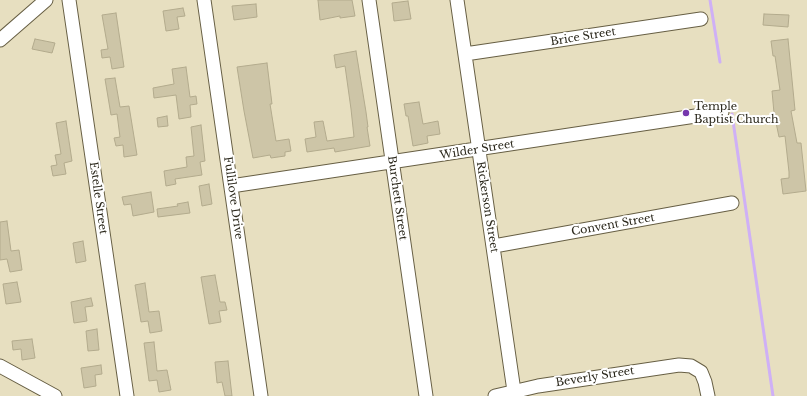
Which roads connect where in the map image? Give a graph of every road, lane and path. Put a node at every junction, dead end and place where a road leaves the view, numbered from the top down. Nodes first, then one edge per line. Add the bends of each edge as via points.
1 (46, 0) edge
2 (69, 0) edge
3 (204, 0) edge
4 (369, 0) edge
5 (457, 0) edge
6 (701, 19) dead end
7 (0, 40) edge
8 (464, 54) junction
9 (722, 112) dead end
10 (478, 150) junction
11 (392, 162) junction
12 (231, 186) junction
13 (732, 204) dead end
14 (494, 246) junction
15 (0, 366) edge
16 (514, 391) junction
17 (55, 396) edge
18 (127, 396) edge
19 (262, 396) edge
20 (426, 396) edge
21 (494, 396) edge
22 (708, 396) edge

1 - 7 street
2 - 18 street, Estelle Street
3 - 12 street, Fullilove Drive
4 - 11 street, Burchett Street
5 - 8 street, Rickerson Street
6 - 8 street, Brice Street
8 - 10 street, Rickerson Street
9 - 10 street, Wilder Street
10 - 11 street, Wilder Street
10 - 14 street, Rickerson Street
11 - 12 street, Wilder Street
11 - 20 street, Burchett Street
12 - 19 street, Fullilove Drive
13 - 14 street, Convent Street
14 - 16 street, Rickerson Street
15 - 17 street
16 - 21 street, Beverly Street
16 - 22 street, Beverly Street via 679,365 691,366 701,372

